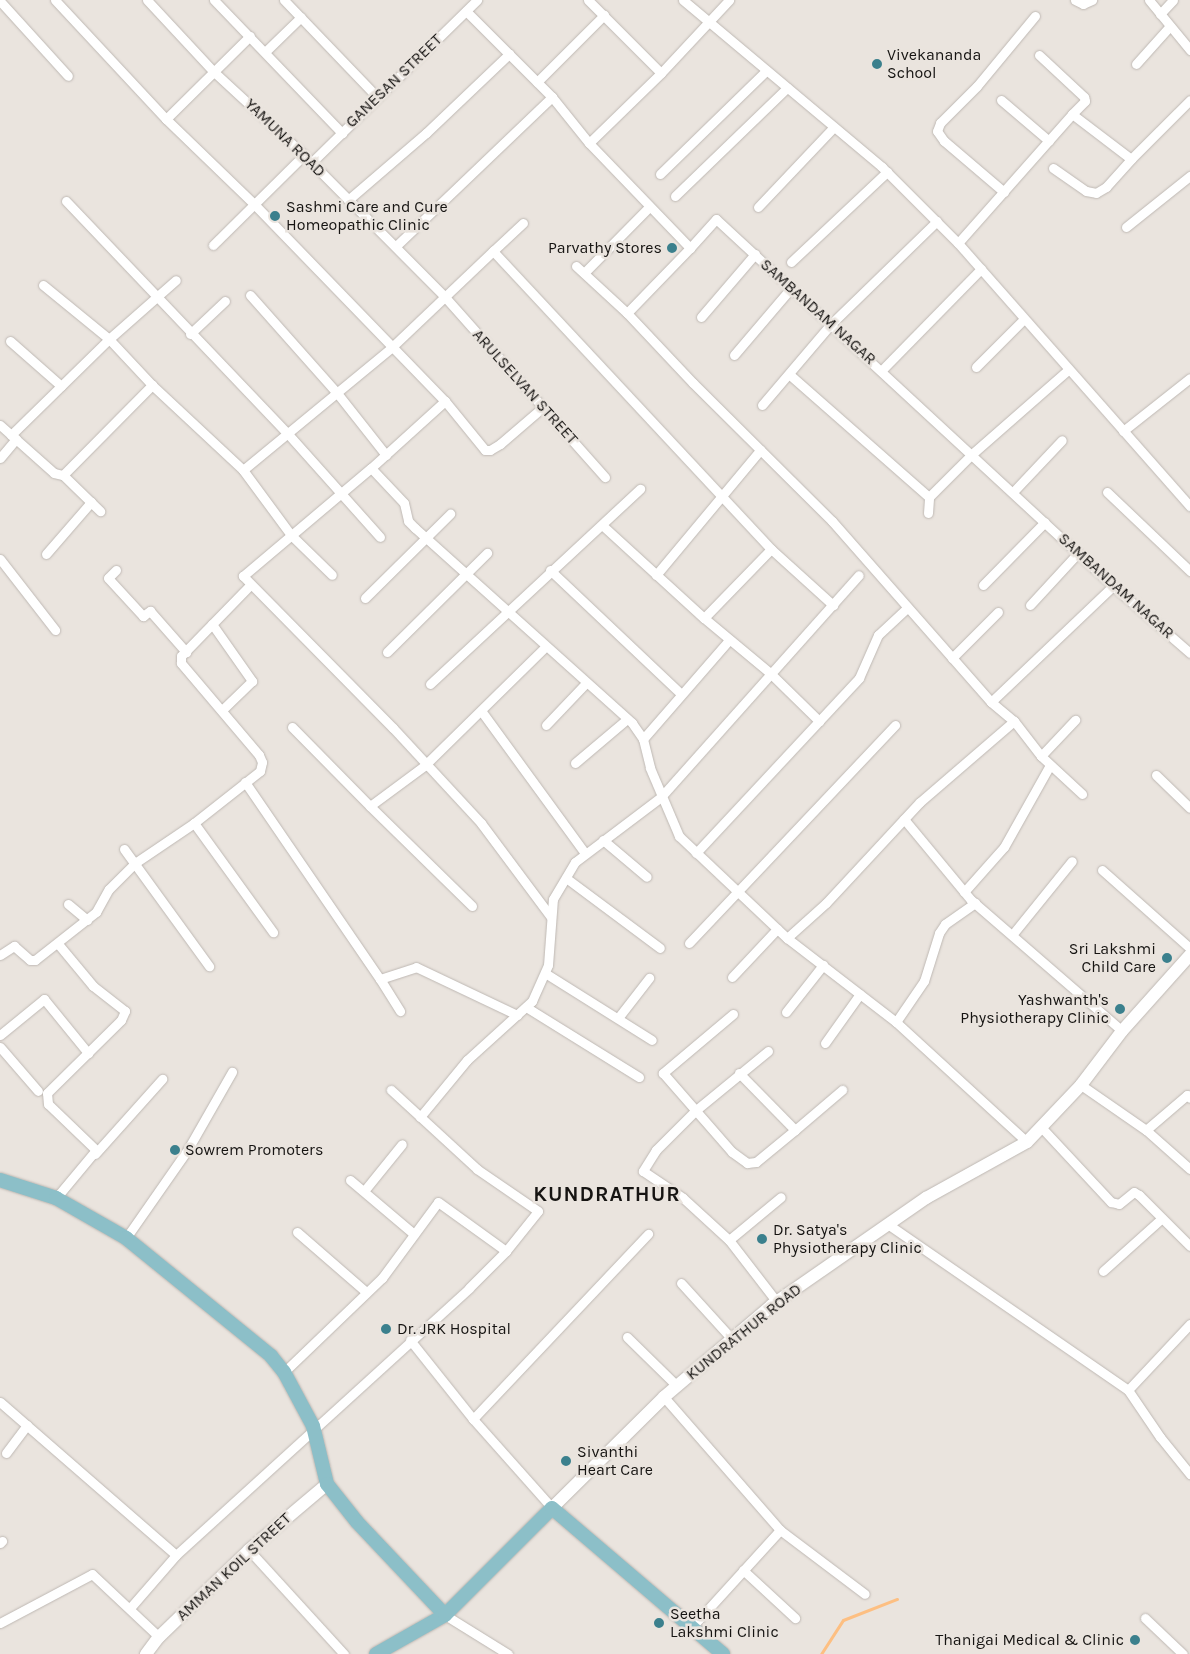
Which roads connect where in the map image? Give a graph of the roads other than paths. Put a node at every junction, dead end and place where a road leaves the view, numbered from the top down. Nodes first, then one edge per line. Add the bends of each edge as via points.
1 (54, 0) edge
2 (147, 0) edge
3 (214, 0) edge
4 (284, 0) edge
5 (477, 0) edge
6 (588, 0) edge
7 (683, 0) edge
8 (729, 0) edge
9 (1076, 0) edge
10 (1092, 0) edge
11 (1149, 0) edge
12 (1173, 0) edge
13 (0, 1) edge
14 (466, 10) junction
15 (1160, 14) junction
16 (604, 15) junction
17 (1035, 16) dead end
18 (301, 17) junction
19 (709, 23) junction
20 (1170, 26) junction
21 (250, 36) junction
22 (1190, 49) edge
23 (265, 52) junction
24 (509, 54) junction
25 (1039, 55) dead end
26 (1136, 64) dead end
27 (213, 71) junction
28 (766, 71) junction
29 (661, 73) junction
30 (68, 76) dead end
31 (537, 82) junction
32 (787, 88) junction
33 (378, 97) junction
34 (552, 98) junction
35 (1001, 100) dead end
36 (1190, 100) edge
37 (1072, 114) junction
38 (166, 119) junction
39 (834, 127) junction
40 (342, 133) junction
41 (1049, 141) junction
42 (589, 143) junction
43 (304, 155) junction
44 (1131, 159) junction
45 (311, 163) junction
46 (1053, 168) dead end
47 (887, 172) junction
48 (660, 174) dead end
49 (1190, 176) edge
50 (1004, 192) junction
51 (675, 196) dead end
52 (348, 200) junction
53 (66, 201) dead end
54 (254, 204) junction
55 (649, 207) junction
56 (758, 207) dead end
57 (936, 221) junction
58 (523, 223) dead end
59 (1126, 227) dead end
60 (958, 243) junction
61 (213, 245) dead end
62 (396, 246) junction
63 (690, 248) junction
64 (493, 251) junction
65 (754, 254) junction
66 (791, 262) dead end
67 (576, 266) dead end
68 (981, 269) junction
69 (584, 274) junction
70 (176, 280) dead end
71 (43, 285) dead end
72 (791, 288) junction
73 (250, 295) dead end
74 (445, 296) junction
75 (156, 298) junction
76 (225, 301) dead end
77 (627, 313) junction
78 (700, 317) dead end
79 (1024, 320) junction
80 (830, 325) junction
81 (190, 334) junction
82 (109, 339) junction
83 (10, 341) dead end
84 (391, 348) junction
85 (734, 355) dead end
86 (976, 367) dead end
87 (881, 370) junction
88 (1068, 370) junction
89 (790, 375) junction
90 (1190, 378) edge
91 (152, 385) junction
92 (61, 386) junction
93 (337, 393) junction
94 (445, 401) junction
95 (762, 405) dead end
96 (543, 407) junction
97 (0, 425) edge
98 (1123, 431) junction
99 (288, 434) junction
100 (13, 437) junction
101 (1062, 440) dead end
102 (760, 450) junction
103 (972, 454) junction
104 (386, 455) junction
105 (0, 458) edge
106 (371, 468) junction
107 (243, 470) junction
108 (63, 476) junction
109 (605, 477) dead end
110 (640, 490) dead end
111 (1013, 492) junction
112 (1107, 492) dead end
113 (341, 493) junction
114 (722, 496) junction
115 (929, 497) junction
116 (91, 502) junction
117 (1190, 506) edge
118 (100, 511) dead end
119 (928, 513) dead end
120 (450, 514) dead end
121 (1045, 522) junction
122 (602, 525) junction
123 (291, 535) junction
124 (380, 536) dead end
125 (427, 539) junction
126 (771, 549) junction
127 (1078, 552) junction
128 (487, 553) dead end
129 (46, 554) dead end
130 (0, 559) edge
131 (116, 570) dead end
132 (550, 570) junction
133 (1190, 571) edge
134 (467, 574) junction
135 (332, 575) dead end
136 (860, 575) dead end
137 (656, 576) junction
138 (250, 585) junction
139 (982, 585) dead end
140 (1113, 586) junction
141 (365, 598) dead end
142 (833, 605) junction
143 (1030, 605) dead end
144 (907, 608) junction
145 (508, 610) junction
146 (998, 612) dead end
147 (704, 618) junction
148 (212, 624) junction
149 (55, 630) dead end
150 (730, 640) junction
151 (545, 647) junction
152 (186, 652) junction
153 (387, 652) dead end
154 (1190, 652) edge
155 (952, 658) junction
156 (770, 674) junction
157 (586, 683) junction
158 (430, 684) dead end
159 (680, 693) junction
160 (991, 702) junction
161 (222, 710) junction
162 (482, 712) junction
163 (627, 719) junction
164 (1075, 720) dead end
165 (819, 721) junction
166 (1014, 721) junction
167 (546, 725) dead end
168 (895, 725) dead end
169 (292, 728) dead end
170 (643, 739) junction
171 (1041, 756) junction
172 (575, 763) dead end
173 (1050, 765) junction
174 (424, 766) junction
175 (1156, 776) dead end
176 (245, 782) junction
177 (1082, 794) dead end
178 (661, 797) junction
179 (370, 806) junction
180 (1190, 808) edge
181 (904, 819) junction
182 (194, 823) junction
183 (603, 840) junction
184 (124, 848) dead end
185 (585, 853) junction
186 (696, 853) junction
187 (1072, 861) dead end
188 (135, 862) junction
189 (1102, 870) dead end
190 (648, 877) dead end
191 (566, 878) junction
192 (964, 892) junction
193 (738, 894) junction
194 (973, 902) junction
195 (68, 904) dead end
196 (472, 906) dead end
197 (551, 917) junction
198 (87, 920) junction
199 (777, 929) junction
200 (273, 932) dead end
201 (1012, 935) junction
202 (787, 938) junction
203 (689, 942) dead end
204 (58, 944) junction
205 (660, 948) dead end
206 (1190, 948) edge
207 (0, 955) edge
208 (1190, 955) edge
209 (209, 966) dead end
210 (823, 966) junction
211 (545, 973) junction
212 (732, 977) dead end
213 (380, 978) junction
214 (649, 978) dead end
215 (860, 994) junction
216 (526, 1007) junction
217 (400, 1011) dead end
218 (786, 1012) dead end
219 (732, 1014) dead end
220 (517, 1015) junction
221 (618, 1018) junction
222 (896, 1022) junction
223 (1122, 1031) junction
224 (0, 1035) edge
225 (652, 1040) dead end
226 (825, 1043) dead end
227 (0, 1047) edge
228 (768, 1051) dead end
229 (88, 1052) junction
230 (232, 1072) dead end
231 (739, 1073) junction
232 (639, 1077) dead end
233 (162, 1079) dead end
234 (1081, 1085) junction
235 (391, 1090) dead end
236 (842, 1090) dead end
237 (38, 1092) dead end
238 (1190, 1098) edge
239 (696, 1110) junction
240 (420, 1117) junction
241 (1041, 1127) junction
242 (795, 1130) junction
243 (1146, 1130) junction
244 (1027, 1142) junction
245 (402, 1144) dead end
246 (95, 1154) junction
247 (1190, 1170) edge
248 (0, 1180) edge
249 (350, 1180) dead end
250 (364, 1191) junction
251 (782, 1197) dead end
252 (56, 1198) junction
253 (1162, 1218) junction
254 (889, 1225) junction
255 (297, 1232) dead end
256 (414, 1234) junction
257 (648, 1234) dead end
258 (126, 1238) junction
259 (729, 1240) junction
260 (1190, 1246) edge
261 (506, 1251) junction
262 (1103, 1271) dead end
263 (681, 1283) dead end
264 (366, 1292) junction
265 (776, 1302) junction
266 (1190, 1324) edge
267 (627, 1337) dead end
268 (732, 1339) junction
269 (410, 1340) junction
270 (284, 1372) junction
271 (677, 1386) junction
272 (1128, 1390) junction
273 (664, 1397) junction
274 (0, 1402) edge
275 (473, 1419) junction
276 (27, 1425) junction
277 (313, 1426) junction
278 (6, 1453) dead end
279 (1190, 1474) edge
280 (327, 1484) junction
281 (552, 1508) junction
282 (780, 1530) junction
283 (249, 1550) junction
284 (176, 1554) junction
285 (743, 1570) junction
286 (865, 1594) dead end
287 (130, 1608) junction
288 (445, 1614) junction
289 (795, 1618) dead end
290 (1145, 1618) dead end
291 (0, 1623) edge
292 (690, 1629) junction
293 (159, 1637) junction
294 (146, 1654) edge
295 (344, 1654) edge
296 (376, 1654) edge
297 (508, 1654) edge
298 (723, 1654) edge
299 (1182, 1654) edge

1 - 38 street
2 - 27 street, YAMUNA ROAD
3 - 21 street
4 - 18 street
5 - 14 street, GANESAN STREET
6 - 16 street
7 - 19 street
8 - 19 street
9 - 10 street via 1083,4
11 - 15 street
12 - 15 street
13 - 30 street
14 - 24 street
14 - 33 street, GANESAN STREET
15 - 20 street
16 - 29 street
16 - 31 street
17 - 50 street via 937,131 944,141
18 - 23 street
18 - 33 street
19 - 28 street
19 - 29 street
20 - 22 street
20 - 26 street
21 - 23 street
21 - 27 street
23 - 40 street
24 - 31 street
24 - 52 street via 426,133
25 - 37 street via 1084,97 1085,101
27 - 38 street
27 - 43 street, YAMUNA ROAD
28 - 32 street
28 - 48 street
29 - 42 street
31 - 34 street
32 - 39 street
32 - 51 street
33 - 40 street, GANESAN STREET
34 - 42 street
34 - 62 street
35 - 41 street
36 - 44 street
37 - 41 street
37 - 44 street
38 - 54 street
39 - 47 street
39 - 56 street
40 - 45 street, GANESAN STREET
41 - 50 street
42 - 55 street
43 - 45 street, YAMUNA ROAD
43 - 54 street
44 - 46 street via 1106,187 1096,192 1086,191
45 - 52 street, YAMUNA ROAD
47 - 57 street
47 - 66 street
49 - 59 street
50 - 60 street
52 - 62 street, YAMUNA ROAD
53 - 75 street
54 - 61 street
54 - 84 street
55 - 63 street
55 - 69 street
57 - 60 street
57 - 80 street
58 - 64 street
60 - 68 street
62 - 74 street, YAMUNA ROAD
63 - 65 street, SAMBANDAM NAGAR via 716,219
63 - 77 street
64 - 74 street
64 - 114 street
65 - 72 street, SAMBANDAM NAGAR
65 - 78 street
67 - 69 street
68 - 79 street
68 - 87 street
69 - 77 street
70 - 75 street
71 - 82 street
72 - 80 street, SAMBANDAM NAGAR
72 - 85 street
73 - 93 street
74 - 84 street
74 - 96 street, ARULSELVAN STREET
75 - 81 street
75 - 82 street
76 - 81 street
77 - 102 street
79 - 86 street
79 - 88 street
80 - 87 street, SAMBANDAM NAGAR
80 - 89 street
81 - 99 street
82 - 91 street
82 - 92 street
83 - 92 street
84 - 93 street
84 - 94 street
87 - 103 street, SAMBANDAM NAGAR
88 - 98 street
88 - 103 street
89 - 95 street
89 - 115 street
90 - 98 street
91 - 107 street
91 - 108 street
92 - 100 street
93 - 99 street
93 - 104 street
94 - 96 street via 487,451
94 - 104 street
96 - 109 street, ARULSELVAN STREET
97 - 100 street
98 - 117 street
99 - 107 street
99 - 113 street
100 - 105 street
100 - 108 street via 54,473
101 - 111 street
102 - 114 street
102 - 144 street via 832,522
103 - 111 street, SAMBANDAM NAGAR
103 - 115 street
104 - 106 street
106 - 113 street
106 - 125 street via 393,489 404,503 408,521
107 - 123 street
108 - 116 street
110 - 122 street
111 - 121 street, SAMBANDAM NAGAR
112 - 133 street
113 - 123 street
113 - 124 street
114 - 126 street
114 - 137 street
115 - 119 street
116 - 118 street
116 - 129 street
120 - 125 street
121 - 127 street, SAMBANDAM NAGAR
121 - 139 street
122 - 132 street
122 - 137 street
123 - 135 street
123 - 138 street via 242,576
125 - 134 street
125 - 141 street
126 - 142 street
126 - 147 street
127 - 140 street, SAMBANDAM NAGAR
127 - 143 street
128 - 134 street
130 - 149 street
131 - 152 street via 108,578 143,616 150,611
132 - 145 street
132 - 159 street
134 - 145 street
134 - 153 street
136 - 142 street
137 - 147 street
138 - 148 street
138 - 174 street via 393,728
140 - 154 street, SAMBANDAM NAGAR
140 - 160 street
142 - 156 street
144 - 155 street
144 - 165 street via 878,636 859,678
145 - 151 street
145 - 158 street
146 - 155 street
147 - 150 street
148 - 152 street
148 - 161 street via 252,681
150 - 156 street
150 - 159 street
151 - 157 street
151 - 162 street
152 - 161 street via 181,663
155 - 160 street
156 - 165 street
156 - 178 street
157 - 163 street
157 - 167 street
159 - 170 street
160 - 166 street
161 - 176 street via 262,762 260,771
162 - 174 street
162 - 185 street
163 - 170 street
163 - 172 street
164 - 171 street
165 - 186 street
166 - 171 street
166 - 181 street
168 - 193 street
169 - 179 street
170 - 178 street
171 - 173 street
173 - 177 street
173 - 192 street via 1004,847
174 - 179 street
174 - 197 street via 481,823
175 - 180 street
176 - 182 street
176 - 213 street
178 - 183 street
178 - 186 street via 679,836
179 - 196 street
181 - 192 street
181 - 202 street via 826,903
182 - 188 street
182 - 200 street
183 - 185 street
183 - 190 street
184 - 188 street
185 - 191 street via 575,862
186 - 193 street
187 - 201 street
188 - 198 street via 109,889 96,912
188 - 209 street
189 - 206 street
191 - 197 street via 552,898
191 - 205 street
192 - 194 street
193 - 199 street
193 - 203 street
194 - 201 street
194 - 222 street via 945,924 939,933 924,981
195 - 198 street
197 - 211 street
198 - 204 street
199 - 202 street
199 - 212 street
201 - 223 street
202 - 210 street
204 - 207 street via 33,961 14,946
204 - 229 street via 93,986 126,1011
208 - 223 street, KUNDRATHUR ROAD
210 - 215 street
210 - 218 street
211 - 216 street
211 - 221 street
213 - 217 street
213 - 220 street via 416,968
214 - 221 street
215 - 222 street
215 - 226 street
216 - 220 street
216 - 232 street
219 - 239 street via 663,1073
220 - 240 street via 467,1060
221 - 225 street
222 - 244 street
223 - 234 street, KUNDRATHUR ROAD
224 - 229 street via 44,999
227 - 237 street
228 - 231 street
229 - 246 street via 47,1094 46,1099 94,1146
230 - 258 street via 188,1149
231 - 239 street
231 - 242 street
233 - 246 street
234 - 241 street, KUNDRATHUR ROAD
234 - 243 street
235 - 240 street
236 - 242 street
238 - 243 street via 1187,1095
239 - 242 street via 732,1152 747,1163 756,1162
239 - 259 street via 656,1150 643,1171 682,1198
240 - 261 street via 477,1169 538,1211
241 - 244 street, KUNDRATHUR ROAD
241 - 253 street via 1111,1202 1124,1203 1134,1192
243 - 247 street
244 - 254 street, KUNDRATHUR ROAD via 953,1181
245 - 250 street
246 - 252 street
248 - 252 main road
249 - 250 street
250 - 256 street
251 - 259 street
252 - 258 main road
253 - 260 street
253 - 262 street
254 - 265 street, KUNDRATHUR ROAD
254 - 272 street
255 - 264 street
256 - 261 street via 438,1202
256 - 264 street via 382,1278
257 - 275 street
258 - 270 main road via 264,1350
259 - 265 street
261 - 269 street
263 - 268 street
264 - 270 street
265 - 268 street, KUNDRATHUR ROAD
266 - 272 street
267 - 271 street
268 - 271 street, KUNDRATHUR ROAD
269 - 275 street
269 - 277 street
270 - 277 main road
271 - 273 street, KUNDRATHUR ROAD
272 - 279 street
273 - 281 street, KUNDRATHUR ROAD
273 - 282 street
274 - 276 street
275 - 281 street
276 - 278 street
276 - 284 street
277 - 280 main road
277 - 284 street
280 - 283 street, AMMAN KOIL STREET
280 - 288 main road via 356,1522
281 - 288 main road
281 - 292 main road
282 - 285 street
282 - 286 street
283 - 293 street, AMMAN KOIL STREET
283 - 295 street
284 - 287 street
285 - 289 street
285 - 292 street
287 - 291 street via 92,1574
287 - 293 street
288 - 296 main road
288 - 297 street
290 - 299 street
292 - 298 main road
293 - 294 street, AMMAN KOIL STREET

